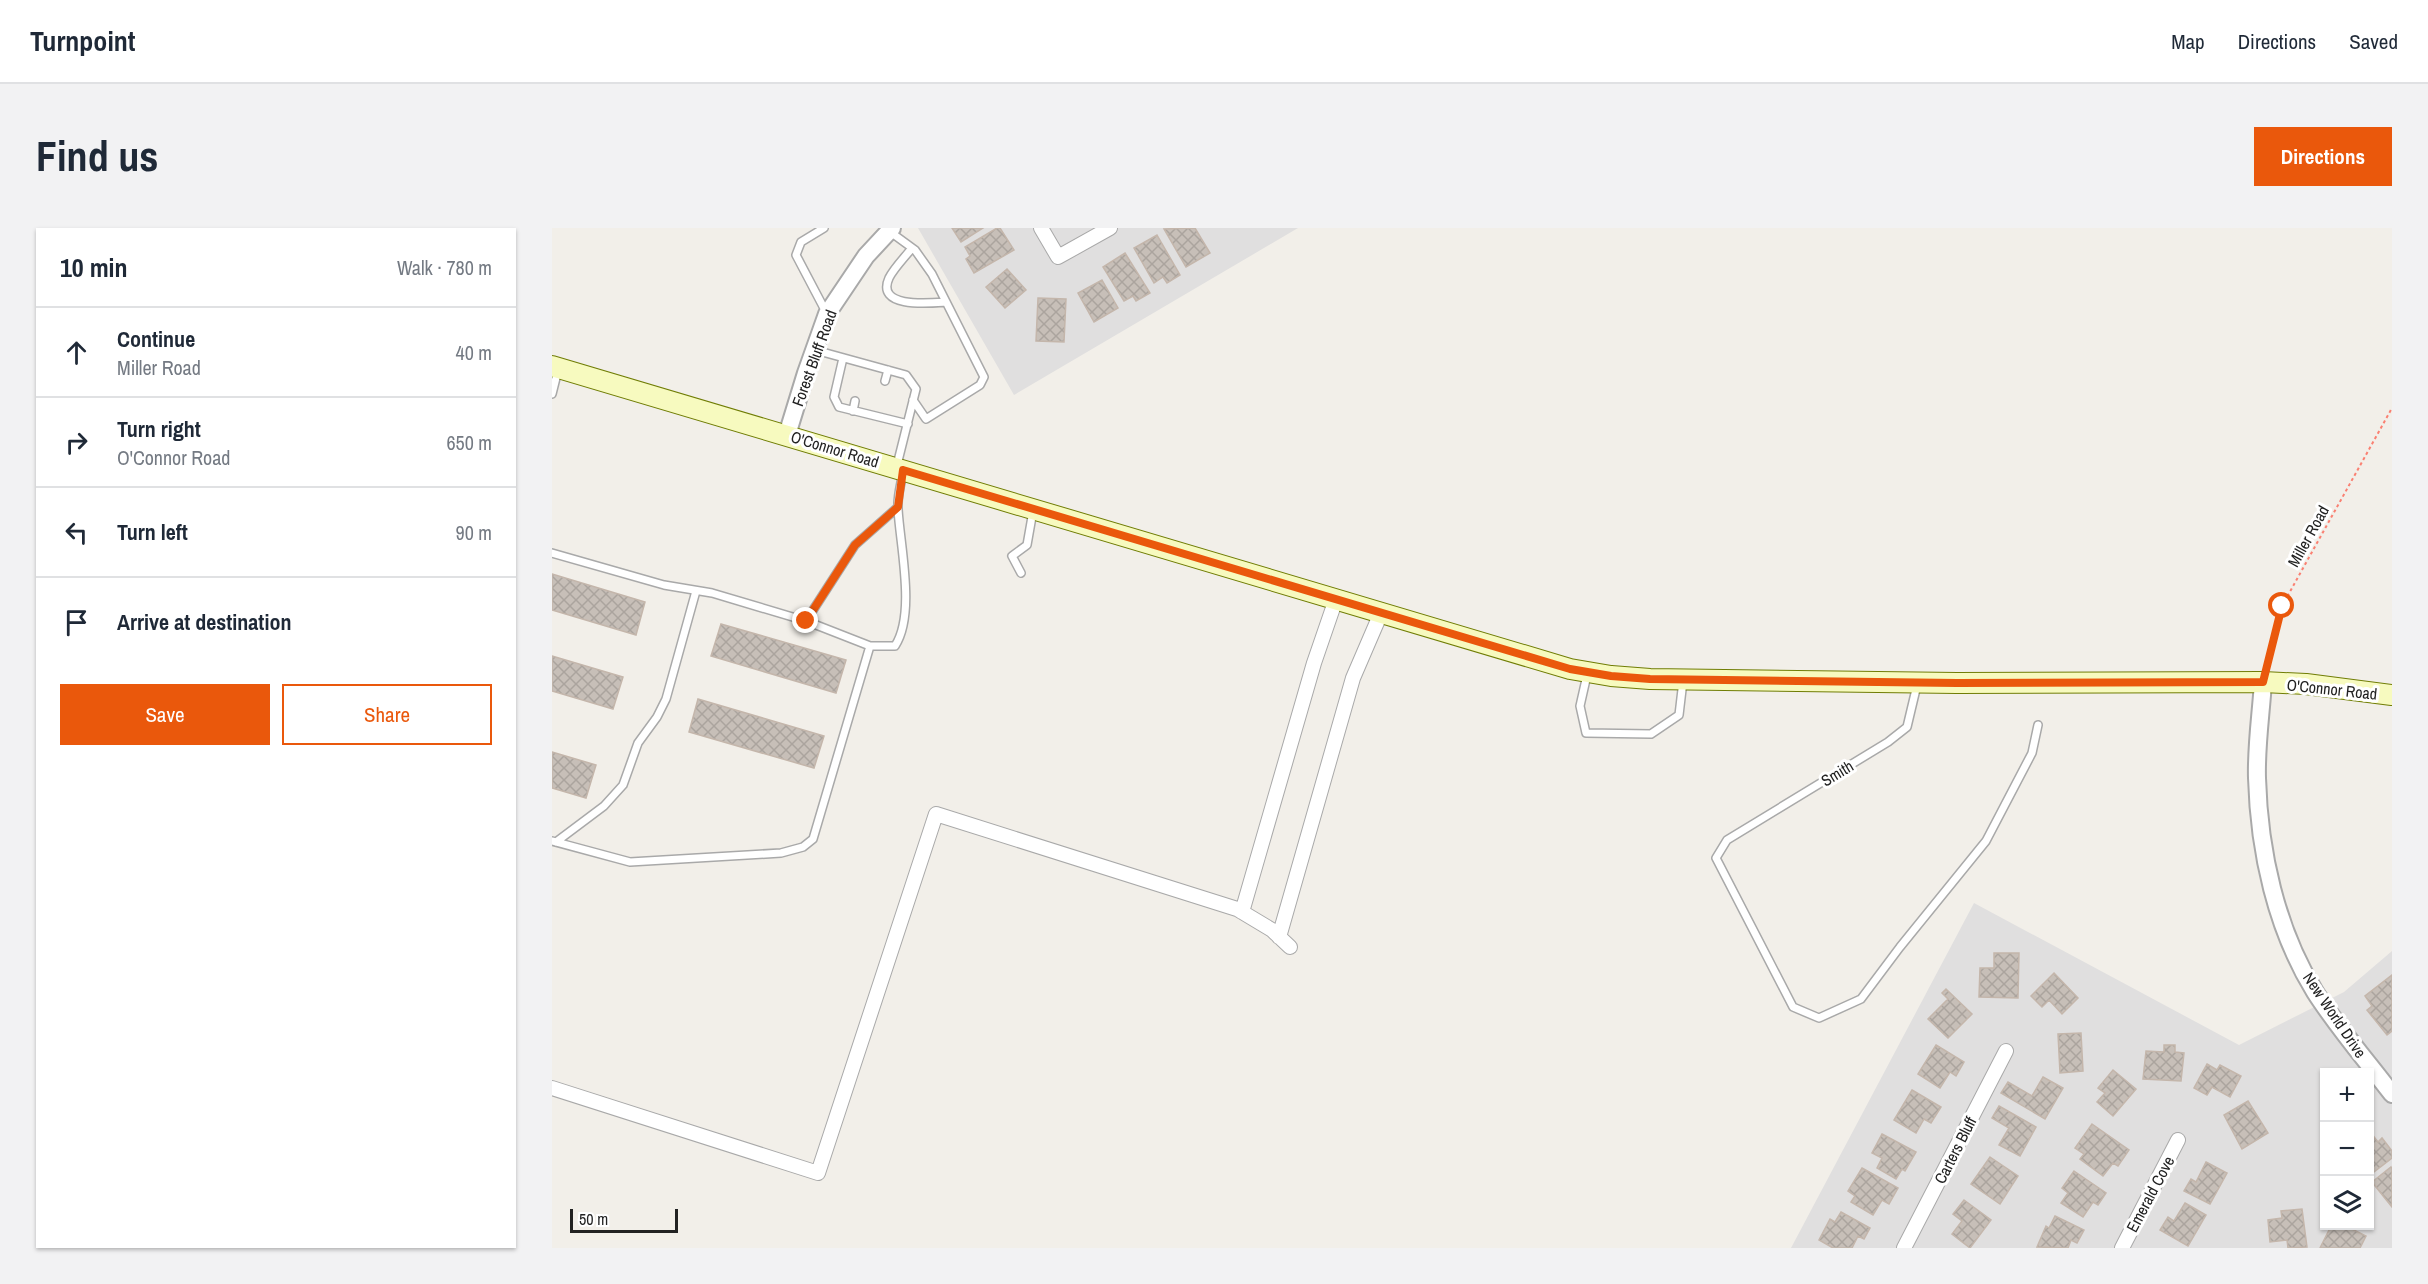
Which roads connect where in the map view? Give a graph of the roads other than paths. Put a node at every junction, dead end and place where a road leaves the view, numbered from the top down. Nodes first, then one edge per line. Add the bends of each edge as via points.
1 (824, 228) edge
2 (1041, 228) edge
3 (1110, 228) edge
4 (890, 229) edge
5 (912, 248) junction
6 (946, 302) junction
7 (827, 314) junction
8 (814, 350) junction
9 (843, 358) junction
10 (865, 364) junction
11 (555, 367) edge
12 (888, 370) junction
13 (863, 375) dead end
14 (885, 381) dead end
15 (552, 394) edge
16 (914, 400) junction
17 (855, 401) dead end
18 (878, 408) dead end
19 (853, 411) junction
20 (876, 416) junction
21 (908, 424) junction
22 (787, 435) junction
23 (900, 469) junction
24 (898, 507) junction
25 (1034, 509) junction
26 (552, 553) edge
27 (1021, 573) dead end
28 (696, 591) junction
29 (1336, 599) junction
30 (1381, 613) junction
31 (806, 621) junction
32 (870, 646) junction
33 (1587, 672) junction
34 (1683, 680) junction
35 (2263, 682) junction
36 (1918, 683) junction
37 (2392, 695) edge
38 (2038, 725) dead end
39 (554, 842) edge
40 (1242, 912) junction
41 (1279, 937) junction
42 (1290, 947) dead end
43 (2006, 1051) dead end
44 (2389, 1084) edge
45 (552, 1088) edge
46 (2178, 1140) dead end
47 (1904, 1248) edge
48 (2122, 1248) edge

1 - 7 lane via 801,242 796,255
2 - 3 street via 1058,257
4 - 5 lane
4 - 7 street, Forest Bluff Road via 866,256
5 - 6 lane via 932,274
5 - 6 lane via 889,278 890,294 897,301 917,304
6 - 16 lane via 984,377 980,385 926,419
7 - 8 street, Forest Bluff Road
8 - 9 lane
8 - 22 street, Forest Bluff Road
9 - 10 lane
9 - 19 lane via 834,397 839,407
10 - 12 lane
10 - 13 lane
11 - 15 lane
11 - 22 main road, O'Connor Road
12 - 14 lane
12 - 16 lane via 906,375 916,389
16 - 21 lane
17 - 19 lane
18 - 20 lane
19 - 20 lane
20 - 21 lane
21 - 23 lane
22 - 23 main road, O'Connor Road
23 - 24 lane
23 - 25 main road, O'Connor Road
24 - 31 lane via 855,545
24 - 32 lane via 905,576 903,625 895,646
25 - 27 lane via 1027,545 1012,556
25 - 29 main road, O'Connor Road
26 - 28 lane
28 - 31 lane
28 - 39 lane via 666,699 638,743 623,785 604,806
29 - 30 main road, O'Connor Road
29 - 40 street
30 - 33 main road, O'Connor Road
30 - 41 street via 1353,678
31 - 32 lane
32 - 39 lane via 813,839 803,847 781,853 630,862
33 - 34 main road, O'Connor Road
33 - 34 lane via 1580,706 1586,733 1651,734 1679,715
34 - 36 main road, O'Connor Road
35 - 36 main road, O'Connor Road
35 - 37 main road, O'Connor Road
35 - 44 street, New World Drive via 2257,776 2259,821 2275,900 2314,990 2345,1035
36 - 38 lane, Smith via 1906,727 1888,742 1728,840 1716,858 1793,1007 1819,1018 1861,999 1986,841 2032,753
40 - 41 street
40 - 45 street via 936,814 818,1173
41 - 42 street
43 - 47 street, Carters Bluff
46 - 48 street, Emerald Cove

